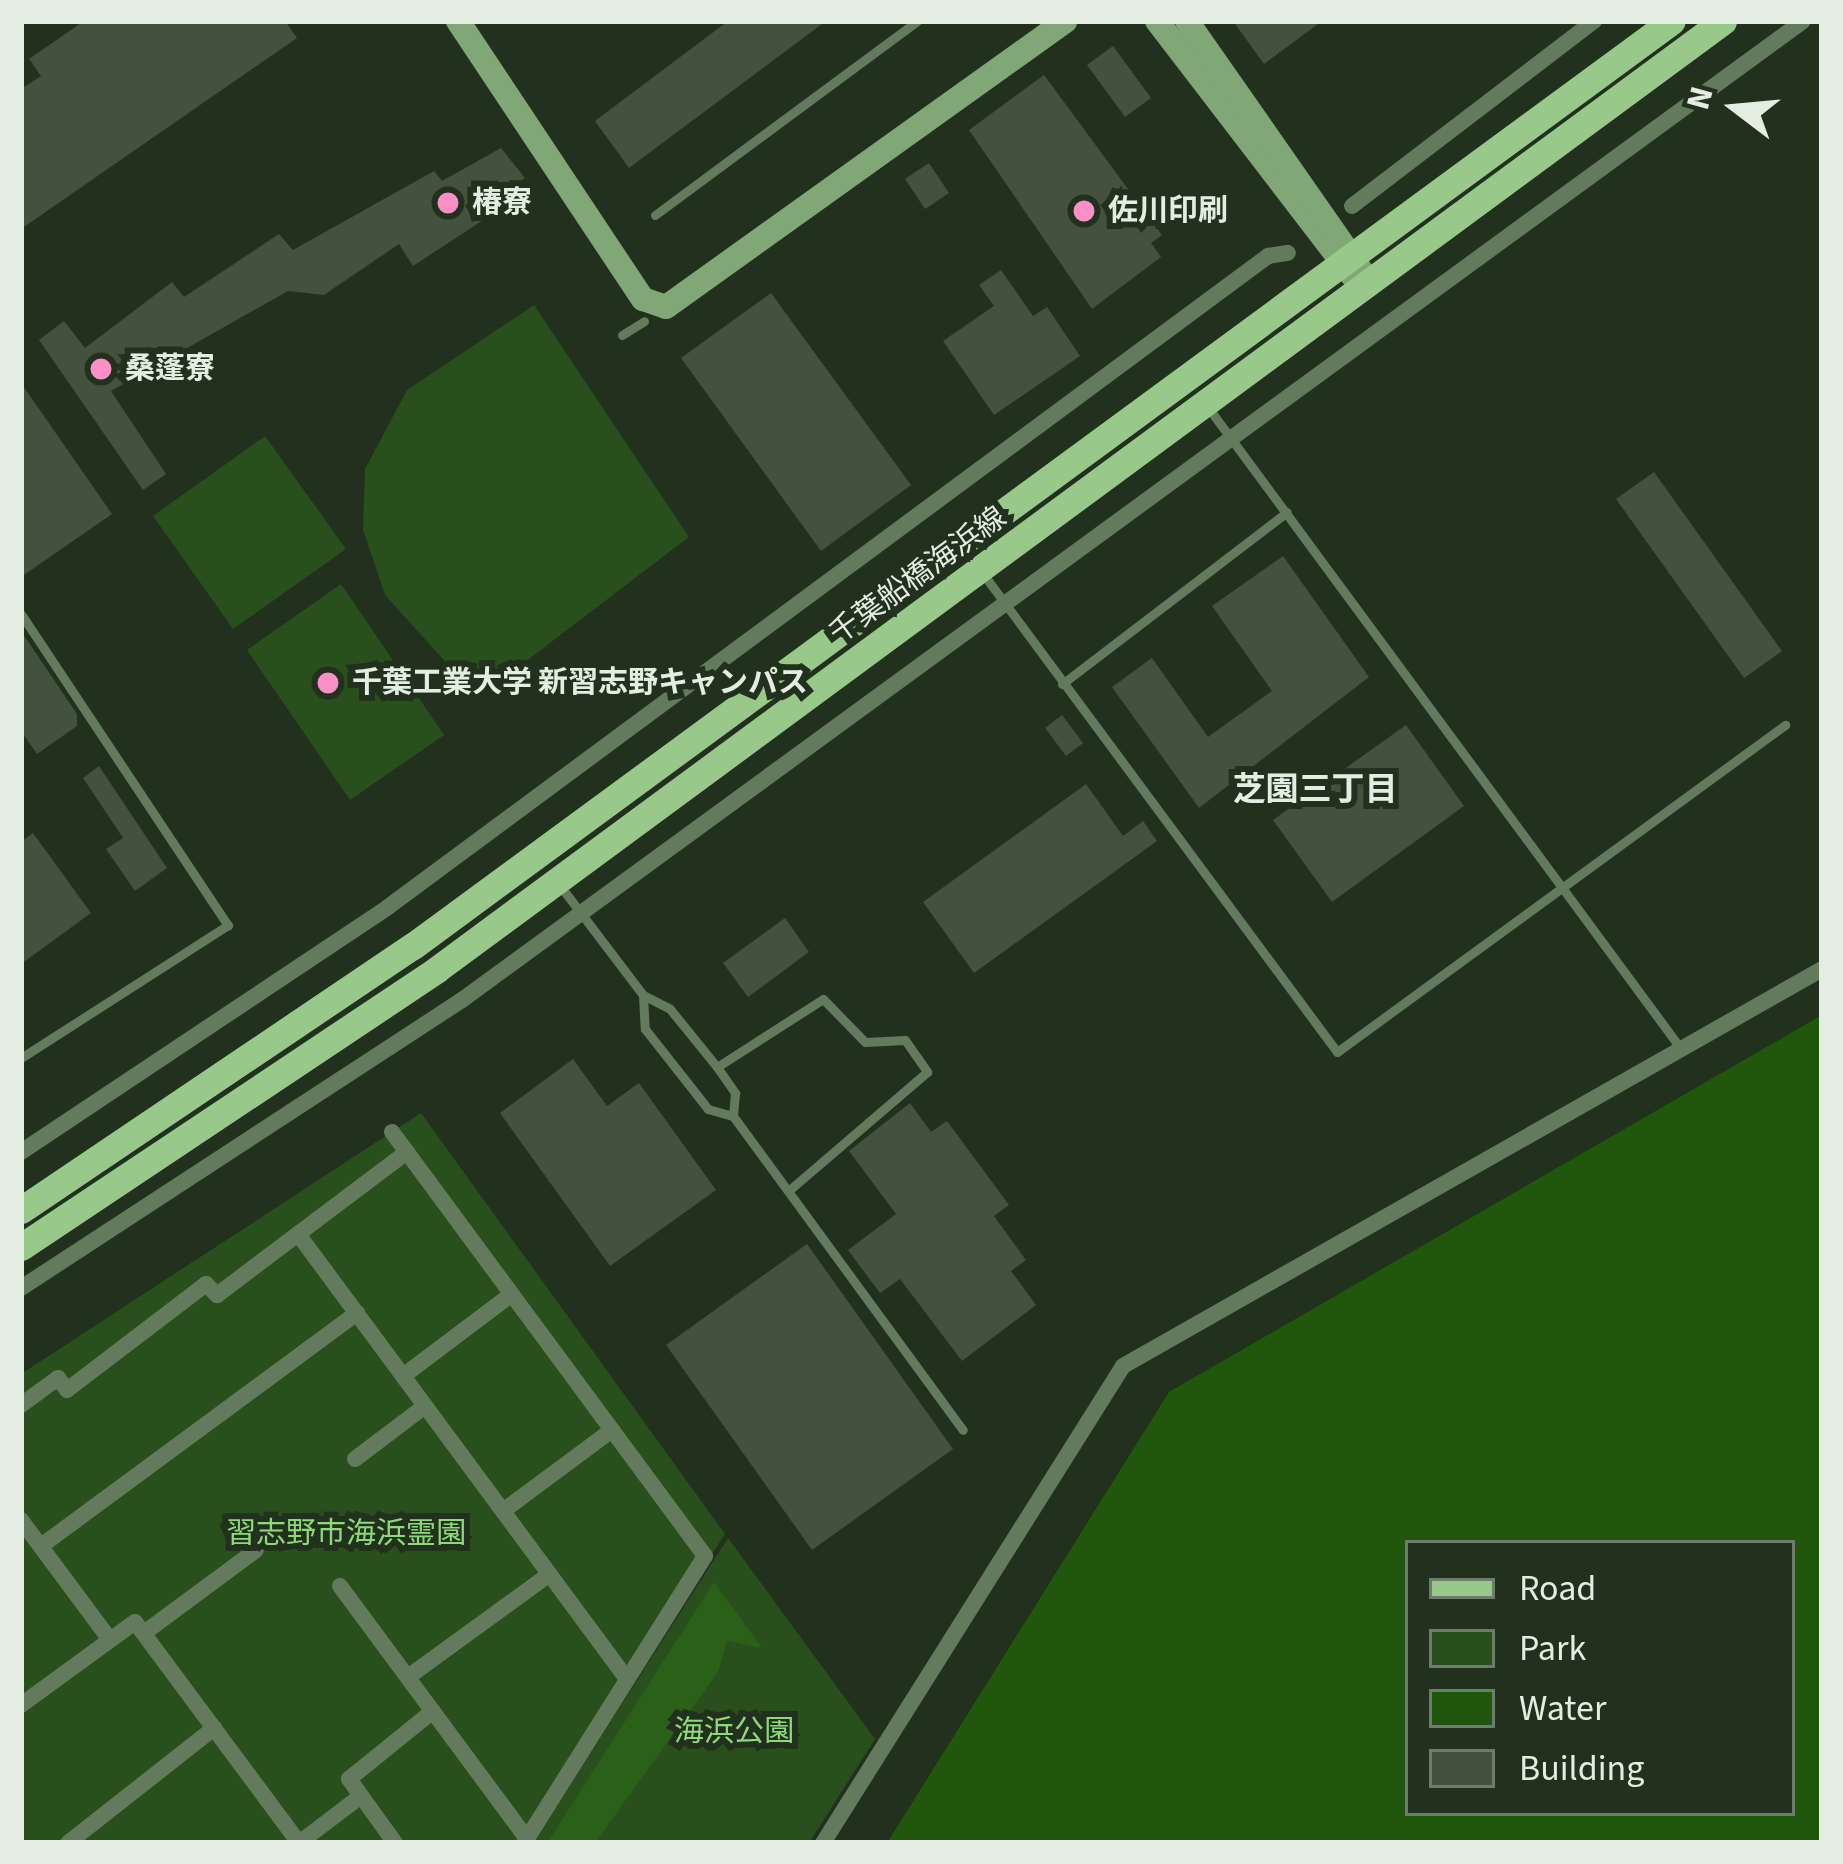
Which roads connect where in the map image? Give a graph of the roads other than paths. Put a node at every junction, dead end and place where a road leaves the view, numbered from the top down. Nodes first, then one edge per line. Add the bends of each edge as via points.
1 (458, 21) edge
2 (917, 21) edge
3 (1065, 21) edge
4 (1157, 21) edge
5 (1187, 21) edge
6 (1594, 21) edge
7 (1672, 21) edge
8 (1724, 21) edge
9 (1803, 21) edge
10 (1352, 206) dead end
11 (655, 215) dead end
12 (1288, 254) dead end
13 (1345, 257) junction
14 (1366, 284) junction
15 (644, 321) dead end
16 (622, 335) dead end
17 (1207, 405) junction
18 (1232, 434) junction
19 (1286, 512) junction
20 (981, 571) junction
21 (1007, 608) junction
22 (21, 614) edge
23 (1062, 684) junction
24 (1785, 724) dead end
25 (556, 881) junction
26 (1562, 891) junction
27 (581, 912) junction
28 (1822, 970) edge
29 (643, 994) junction
30 (1681, 1048) junction
31 (21, 1058) edge
32 (717, 1067) junction
33 (733, 1116) junction
34 (392, 1132) dead end
35 (21, 1152) edge
36 (407, 1152) junction
37 (788, 1191) junction
38 (21, 1210) edge
39 (298, 1234) junction
40 (21, 1247) edge
41 (21, 1288) edge
42 (512, 1294) junction
43 (357, 1313) junction
44 (403, 1376) junction
45 (21, 1405) edge
46 (425, 1406) junction
47 (612, 1430) junction
48 (963, 1430) dead end
49 (355, 1459) dead end
50 (503, 1511) junction
51 (21, 1520) edge
52 (32, 1542) edge
53 (256, 1550) dead end
54 (550, 1574) junction
55 (340, 1586) dead end
56 (144, 1633) junction
57 (110, 1640) junction
58 (408, 1677) junction
59 (627, 1679) junction
60 (21, 1705) edge
61 (433, 1711) junction
62 (214, 1727) junction
63 (361, 1796) junction
64 (525, 1841) edge
65 (68, 1843) edge
66 (395, 1843) edge
67 (823, 1843) edge

1 - 3 street via 643,299 666,307
2 - 11 lane
4 - 13 street
5 - 13 street
6 - 10 street
7 - 13 main road, 千葉船橋海浜線
8 - 14 main road, 千葉船橋海浜線
9 - 18 street
12 - 35 street via 1268,256 388,907
13 - 14 street
13 - 38 main road, 千葉船橋海浜線 via 413,946
14 - 17 main road, 千葉船橋海浜線
15 - 16 lane
17 - 18 lane
17 - 20 main road, 千葉船橋海浜線
18 - 19 lane
18 - 21 street
19 - 23 lane
19 - 26 lane
20 - 21 lane
20 - 25 main road, 千葉船橋海浜線
21 - 23 lane
21 - 27 street
22 - 31 lane via 228,925
23 - 26 lane via 1337,1052
24 - 26 lane
25 - 27 lane
25 - 40 main road, 千葉船橋海浜線
26 - 30 lane
27 - 29 lane
27 - 41 street
28 - 30 street
29 - 32 lane via 670,1009
29 - 33 lane via 646,1029 708,1109
30 - 67 street via 1123,1366
32 - 33 lane via 735,1093
32 - 37 lane via 823,999 865,1042 905,1040 927,1072
33 - 37 lane
34 - 36 street
36 - 39 street
36 - 42 street
37 - 48 lane
39 - 43 street
39 - 45 street via 217,1295 206,1284 67,1390 58,1378
42 - 44 street
42 - 47 street
43 - 44 street
43 - 52 street
44 - 46 street
46 - 49 street
46 - 50 street
47 - 50 street
47 - 59 street via 705,1556
50 - 54 street
51 - 52 street
52 - 57 street
53 - 56 street
54 - 58 street
54 - 59 street
55 - 58 street
56 - 57 street via 135,1622
56 - 62 street
57 - 60 street
58 - 61 street
59 - 64 street
61 - 63 street via 349,1779
61 - 64 street
62 - 63 street via 299,1843
62 - 65 street
63 - 66 street

